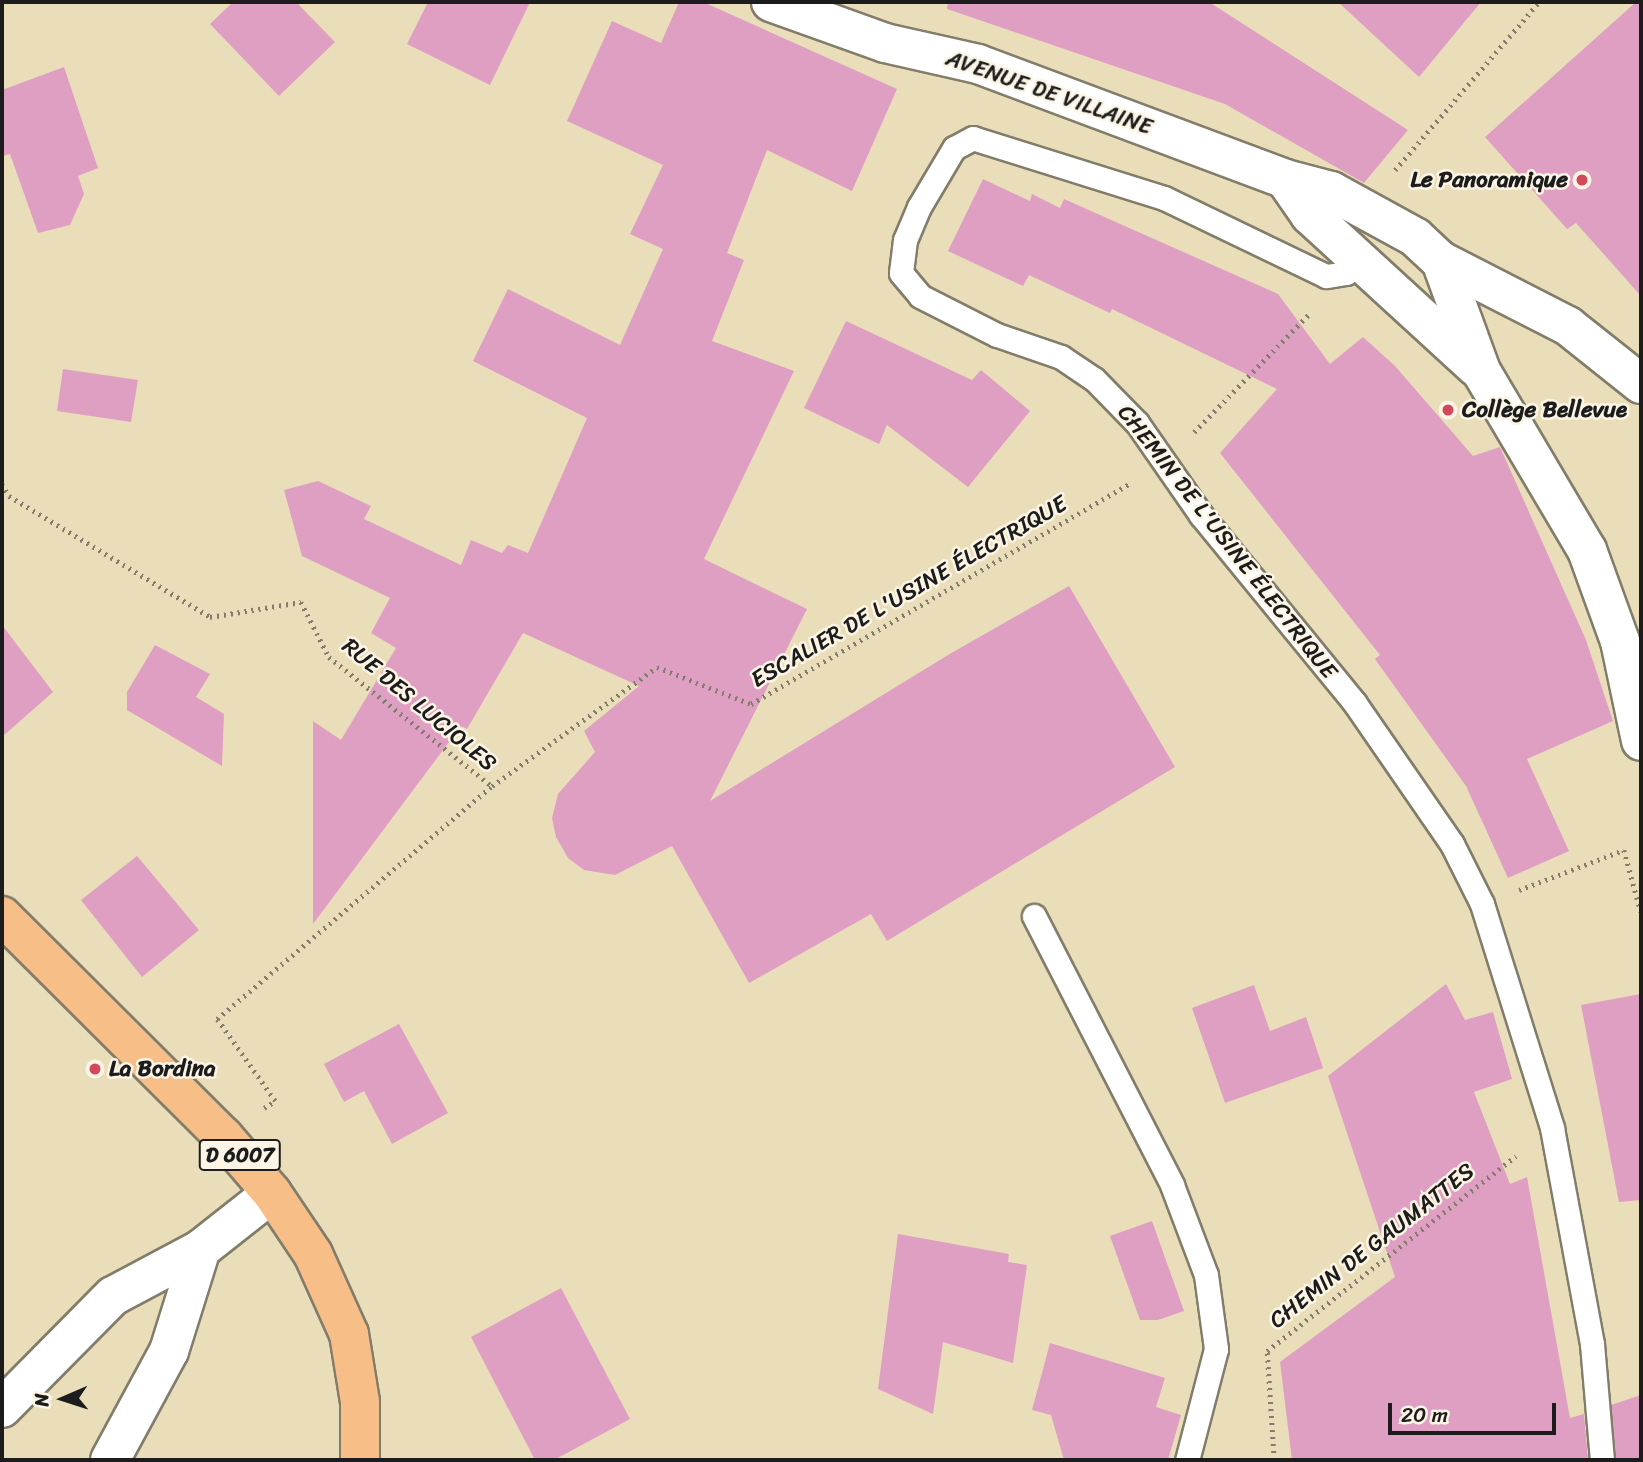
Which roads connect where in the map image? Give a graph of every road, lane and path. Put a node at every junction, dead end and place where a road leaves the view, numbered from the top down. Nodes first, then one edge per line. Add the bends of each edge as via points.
1 (771, 2) edge
2 (1539, 2) edge
3 (1387, 178) dead end
4 (1285, 179) junction
5 (1441, 261) junction
6 (1364, 262) junction
7 (1320, 302) dead end
8 (1536, 311) junction
9 (1480, 371) junction
10 (1641, 384) edge
11 (1165, 462) junction
12 (2, 484) edge
13 (1641, 741) edge
14 (492, 786) junction
15 (1482, 904) junction
16 (1641, 912) edge
17 (2, 916) edge
18 (1034, 916) dead end
19 (1552, 1128) junction
20 (223, 1136) junction
21 (272, 1193) junction
22 (201, 1249) junction
23 (2, 1408) edge
24 (110, 1460) edge
25 (360, 1460) edge
26 (1187, 1460) edge
27 (1275, 1460) edge
28 (1602, 1460) edge

1 - 4 street, AVENUE DE VILLAINE via 885,43 978,64
2 - 3 path
4 - 5 street, AVENUE DE VILLAINE via 1331,191 1415,237
4 - 6 street via 1310,215
5 - 8 street, AVENUE DE VILLAINE
5 - 9 street, AVENUE DE VILLAINE
6 - 9 street
6 - 11 lane, CHEMIN DE L'USINE ÉLECTRIQUE via 1346,273 1326,276 1164,198 1113,180 973,138 954,148 914,218 905,240 901,273 920,296 997,335 1061,357 1094,379 1137,423
7 - 11 path
8 - 9 street via 1510,310 1492,325 1483,343
8 - 10 street, AVENUE DE VILLAINE via 1568,326
9 - 13 street via 1587,550 1620,641
11 - 14 path, ESCALIER DE L'USINE ÉLECTRIQUE via 751,704 657,667
11 - 15 lane, CHEMIN DE L'USINE ÉLECTRIQUE via 1276,611 1354,702 1452,844
12 - 14 path, RUE DES LUCIOLES via 9,496 210,617 301,602 329,657
14 - 20 path, RUE DES LUCIOLES via 218,1020 275,1101
15 - 16 path via 1624,850
15 - 19 lane, CHEMIN DE L'USINE ÉLECTRIQUE
17 - 20 main road, D 6007
18 - 26 lane via 1172,1185 1206,1275 1216,1349
19 - 27 path, CHEMIN DE GAUMATTES via 1267,1351
19 - 28 lane, CHEMIN DE L'USINE ÉLECTRIQUE via 1592,1344
20 - 21 main road, D 6007
21 - 22 street
21 - 25 main road, D 6007 via 313,1254 349,1334 360,1402
22 - 23 street via 113,1296
22 - 24 street via 169,1351

